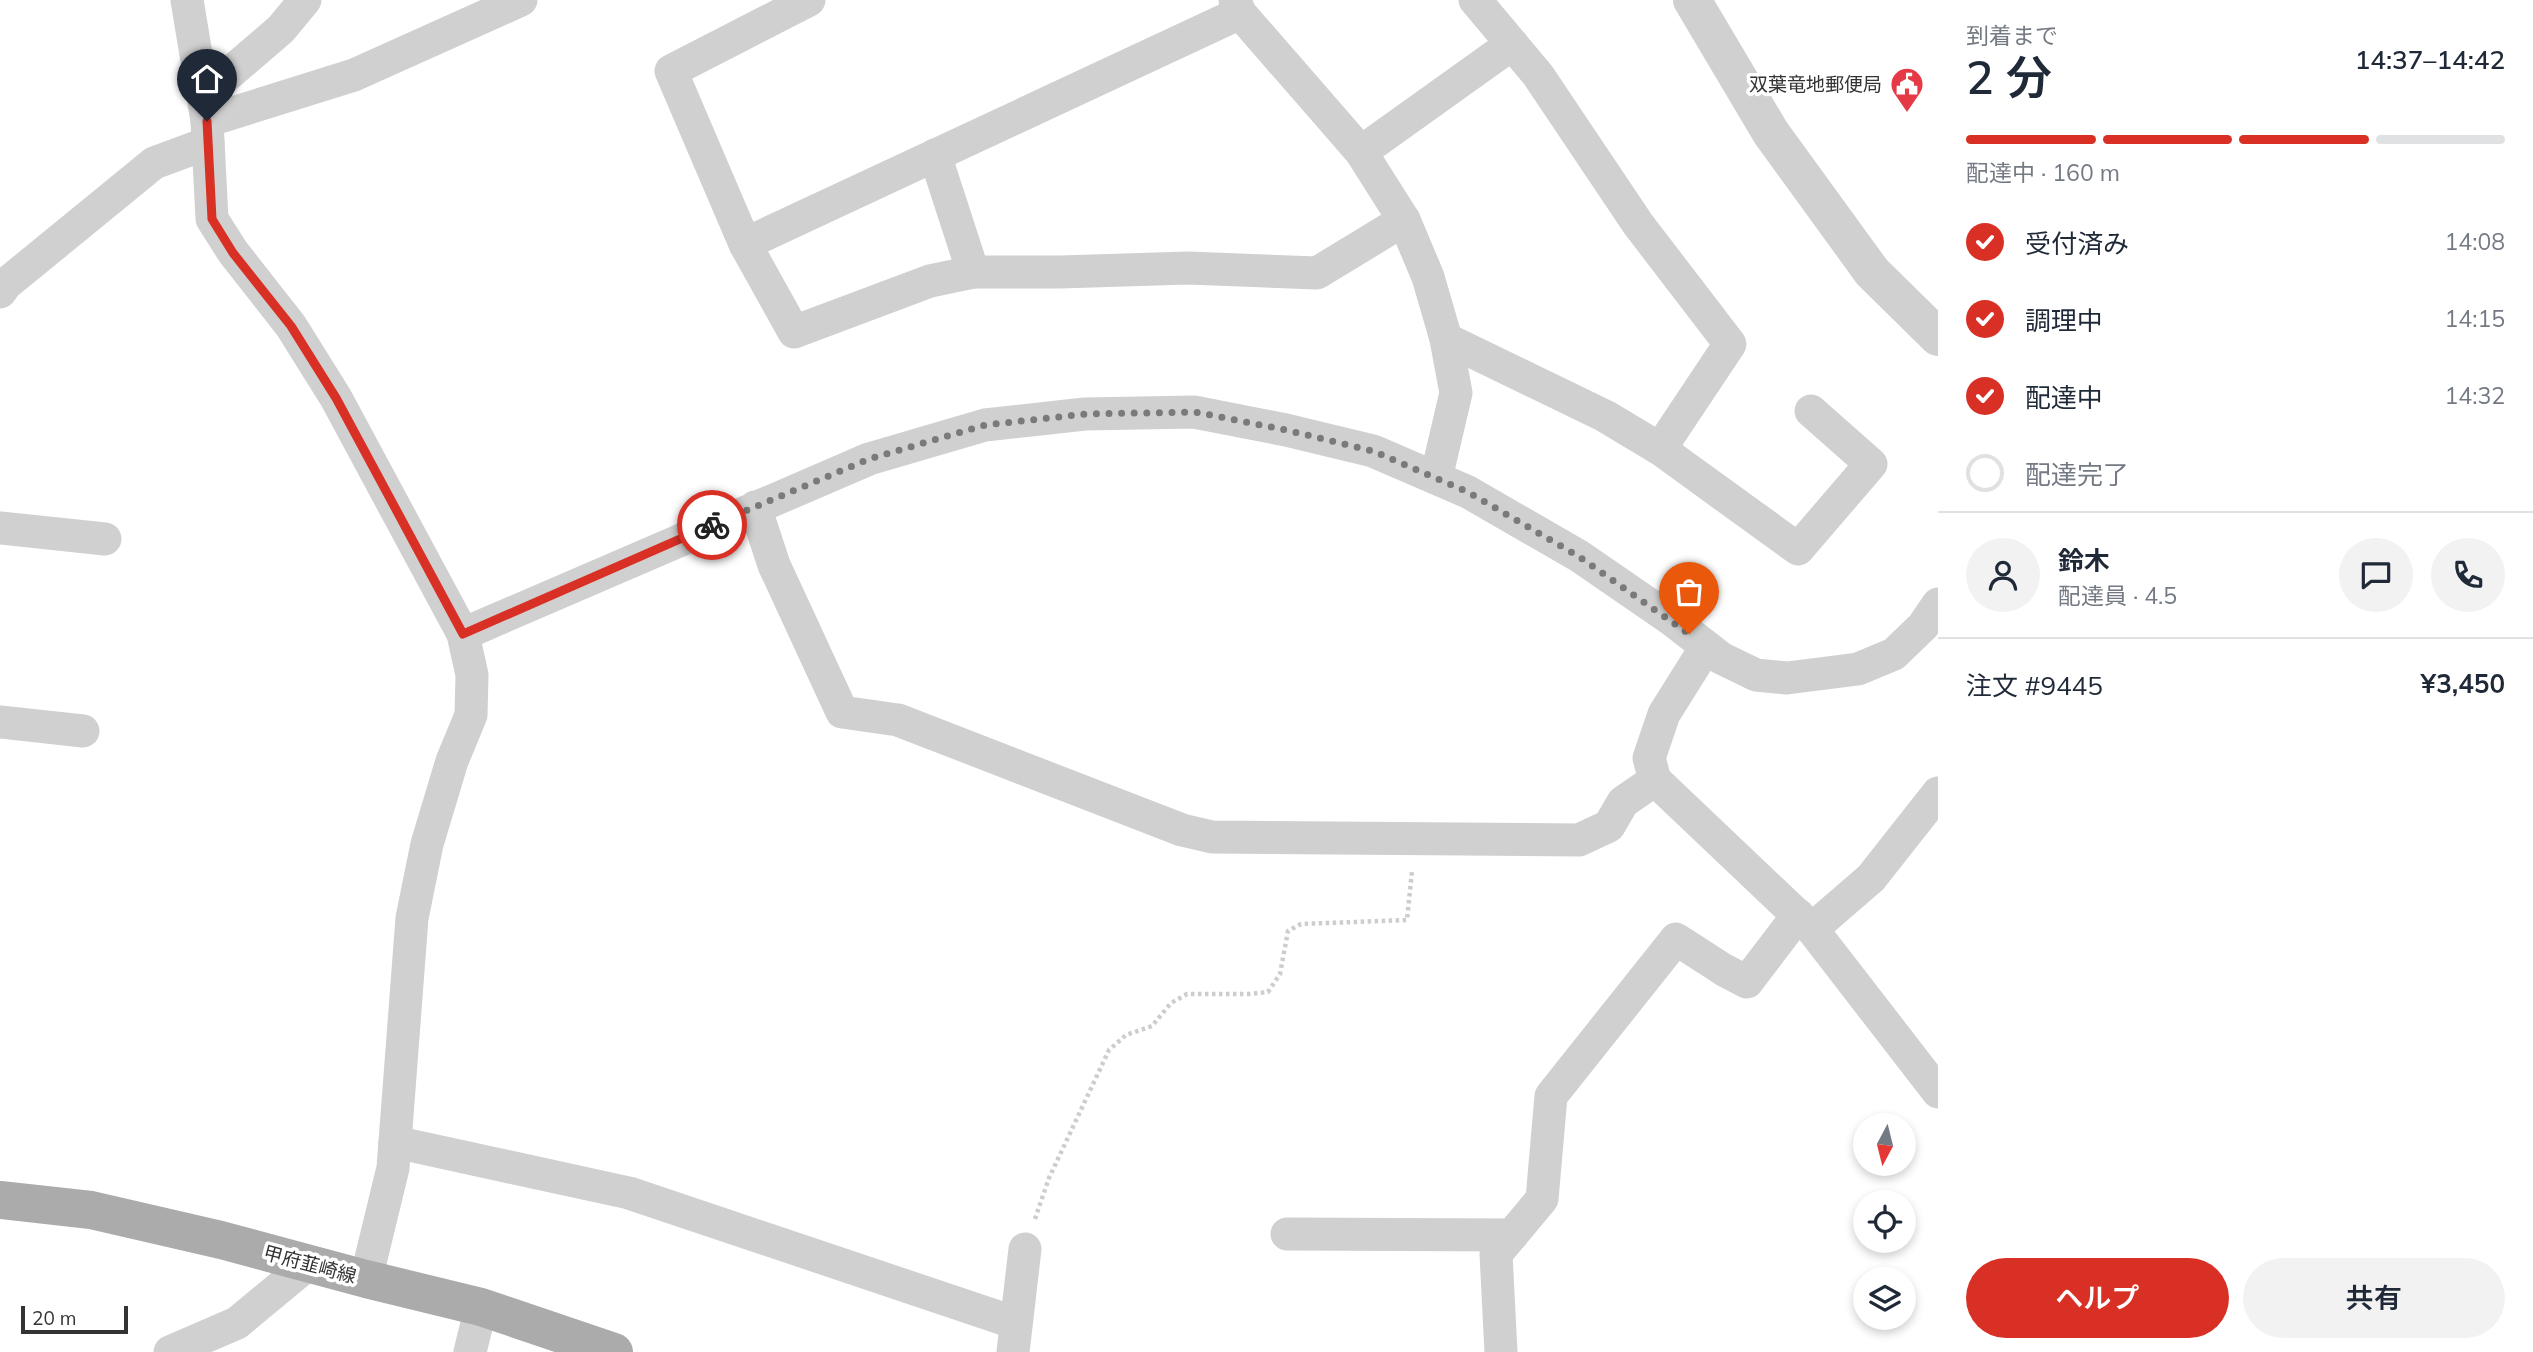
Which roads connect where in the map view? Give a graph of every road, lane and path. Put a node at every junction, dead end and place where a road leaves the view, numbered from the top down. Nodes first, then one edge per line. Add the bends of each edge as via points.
1 (187, 0) edge
2 (305, 0) edge
3 (521, 0) edge
4 (809, 0) edge
5 (1475, 0) edge
6 (1692, 0) edge
7 (1237, 7) edge
8 (1512, 44) junction
9 (206, 120) junction
10 (1361, 152) junction
11 (935, 155) junction
12 (1404, 220) junction
13 (745, 244) junction
14 (973, 272) junction
15 (0, 292) edge
16 (1938, 337) edge
17 (1446, 339) junction
18 (1811, 411) dead end
19 (1660, 449) junction
20 (1436, 478) junction
21 (755, 507) junction
22 (0, 528) edge
23 (105, 539) dead end
24 (1938, 604) edge
25 (463, 634) junction
26 (1706, 647) junction
27 (0, 722) edge
28 (83, 731) dead end
29 (1655, 780) junction
30 (1938, 793) edge
31 (1415, 838) junction
32 (1805, 922) junction
33 (1927, 1055) edge
34 (1938, 1092) edge
35 (395, 1142) junction
36 (0, 1200) edge
37 (1287, 1234) dead end
38 (1512, 1235) junction
39 (1025, 1249) joint
40 (308, 1264) junction
41 (366, 1279) junction
42 (481, 1307) junction
43 (235, 1338) edge
44 (1015, 1338) edge
45 (170, 1352) edge
46 (470, 1352) edge
47 (614, 1352) edge
48 (1501, 1352) edge

1 - 9 street
2 - 9 street
3 - 9 street via 354,75
4 - 13 street via 671,71
5 - 8 street
6 - 16 street via 1770,133 1872,272
7 - 10 street
7 - 11 street
8 - 10 street
8 - 19 street via 1538,75 1638,224 1730,344
9 - 15 street
9 - 25 street via 212,219 291,326 336,398
10 - 12 street
11 - 13 street
11 - 14 street
12 - 14 street via 1317,273 1188,268
12 - 17 street via 1428,277
13 - 14 street via 794,332 930,281
17 - 19 street via 1605,416
17 - 20 street via 1456,393
18 - 19 street via 1871,464 1798,549
20 - 21 street via 1373,451 1195,412 1085,414 985,425 869,459
20 - 26 street via 1578,556
21 - 25 street
21 - 31 street via 774,565 842,712 898,720 1182,830 1212,836
22 - 23 street
24 - 26 street via 1894,654 1858,669 1787,678 1756,675
25 - 35 street via 472,675 471,715 427,844 412,918
26 - 29 street via 1664,715 1649,758
27 - 28 street
29 - 31 street via 1623,802 1609,827 1579,840
29 - 32 street
30 - 32 street via 1871,878
31 - 39 path via 1407,920 1301,924 1288,931 1280,974 1268,992 1187,994 1171,1003 1152,1026 1126,1035 1109,1050 1049,1178
32 - 33 street
32 - 38 street via 1747,982 1676,939 1551,1096 1542,1199
33 - 34 street
35 - 41 street
35 - 44 street via 629,1193
36 - 40 main road, 甲府韮崎線 via 91,1210
37 - 38 street
38 - 48 street via 1496,1255
39 - 44 street
40 - 41 main road, 甲府韮崎線
40 - 43 street
41 - 42 main road, 甲府韮崎線
42 - 46 street
42 - 47 main road, 甲府韮崎線
43 - 45 street

